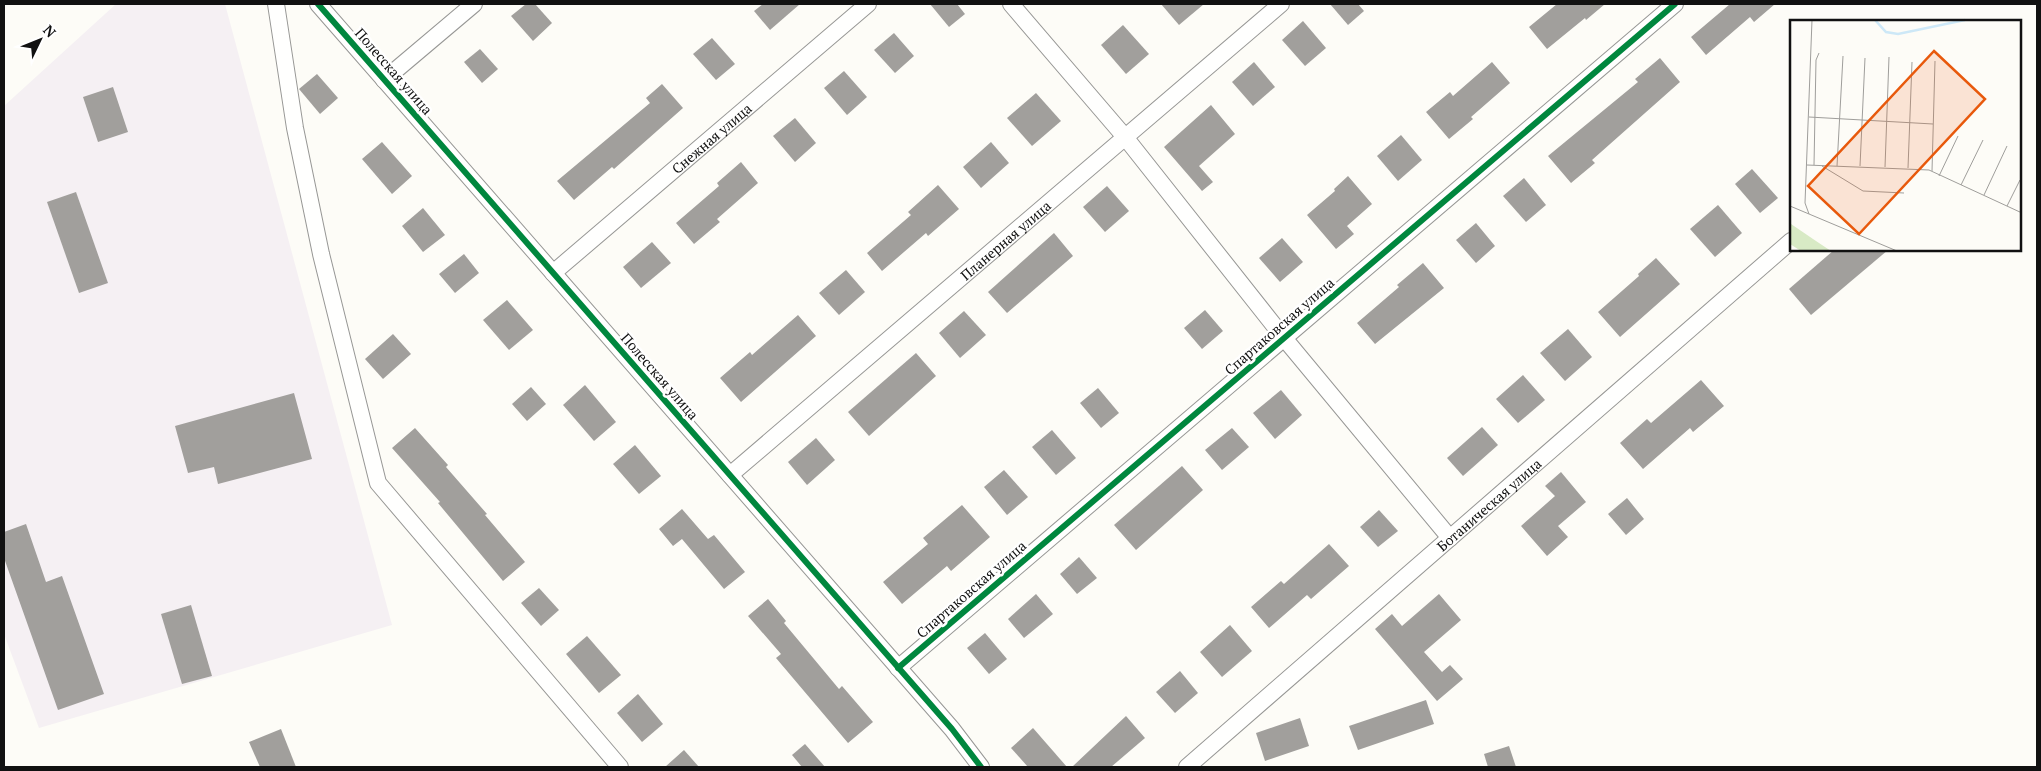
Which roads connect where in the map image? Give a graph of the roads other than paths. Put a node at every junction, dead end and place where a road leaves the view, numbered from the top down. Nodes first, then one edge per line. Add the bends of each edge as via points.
1 (276, 4) edge
2 (318, 4) edge
3 (474, 4) edge
4 (868, 4) edge
5 (1011, 4) edge
6 (1282, 4) edge
7 (1675, 4) edge
8 (384, 80) junction
9 (1125, 137) junction
10 (1790, 242) edge
11 (553, 273) junction
12 (1284, 338) junction
13 (730, 475) junction
14 (1450, 538) junction
15 (898, 668) junction
16 (620, 767) edge
17 (981, 767) edge
18 (1188, 767) edge

1 - 16 street via 295,128 321,254 378,484
2 - 8 street, Полесская улица
3 - 8 street
4 - 11 street, Снежная улица
5 - 9 street
6 - 9 street, Планерная улица
7 - 12 street, Спартаковская улица
8 - 11 street, Полесская улица
9 - 12 street
9 - 13 street, Планерная улица
10 - 14 street, Ботаническая улица
11 - 13 street, Полесская улица
12 - 14 street
12 - 15 street, Спартаковская улица
13 - 15 street, Полесская улица
14 - 18 street, Ботаническая улица
15 - 17 street, Полесская улица

